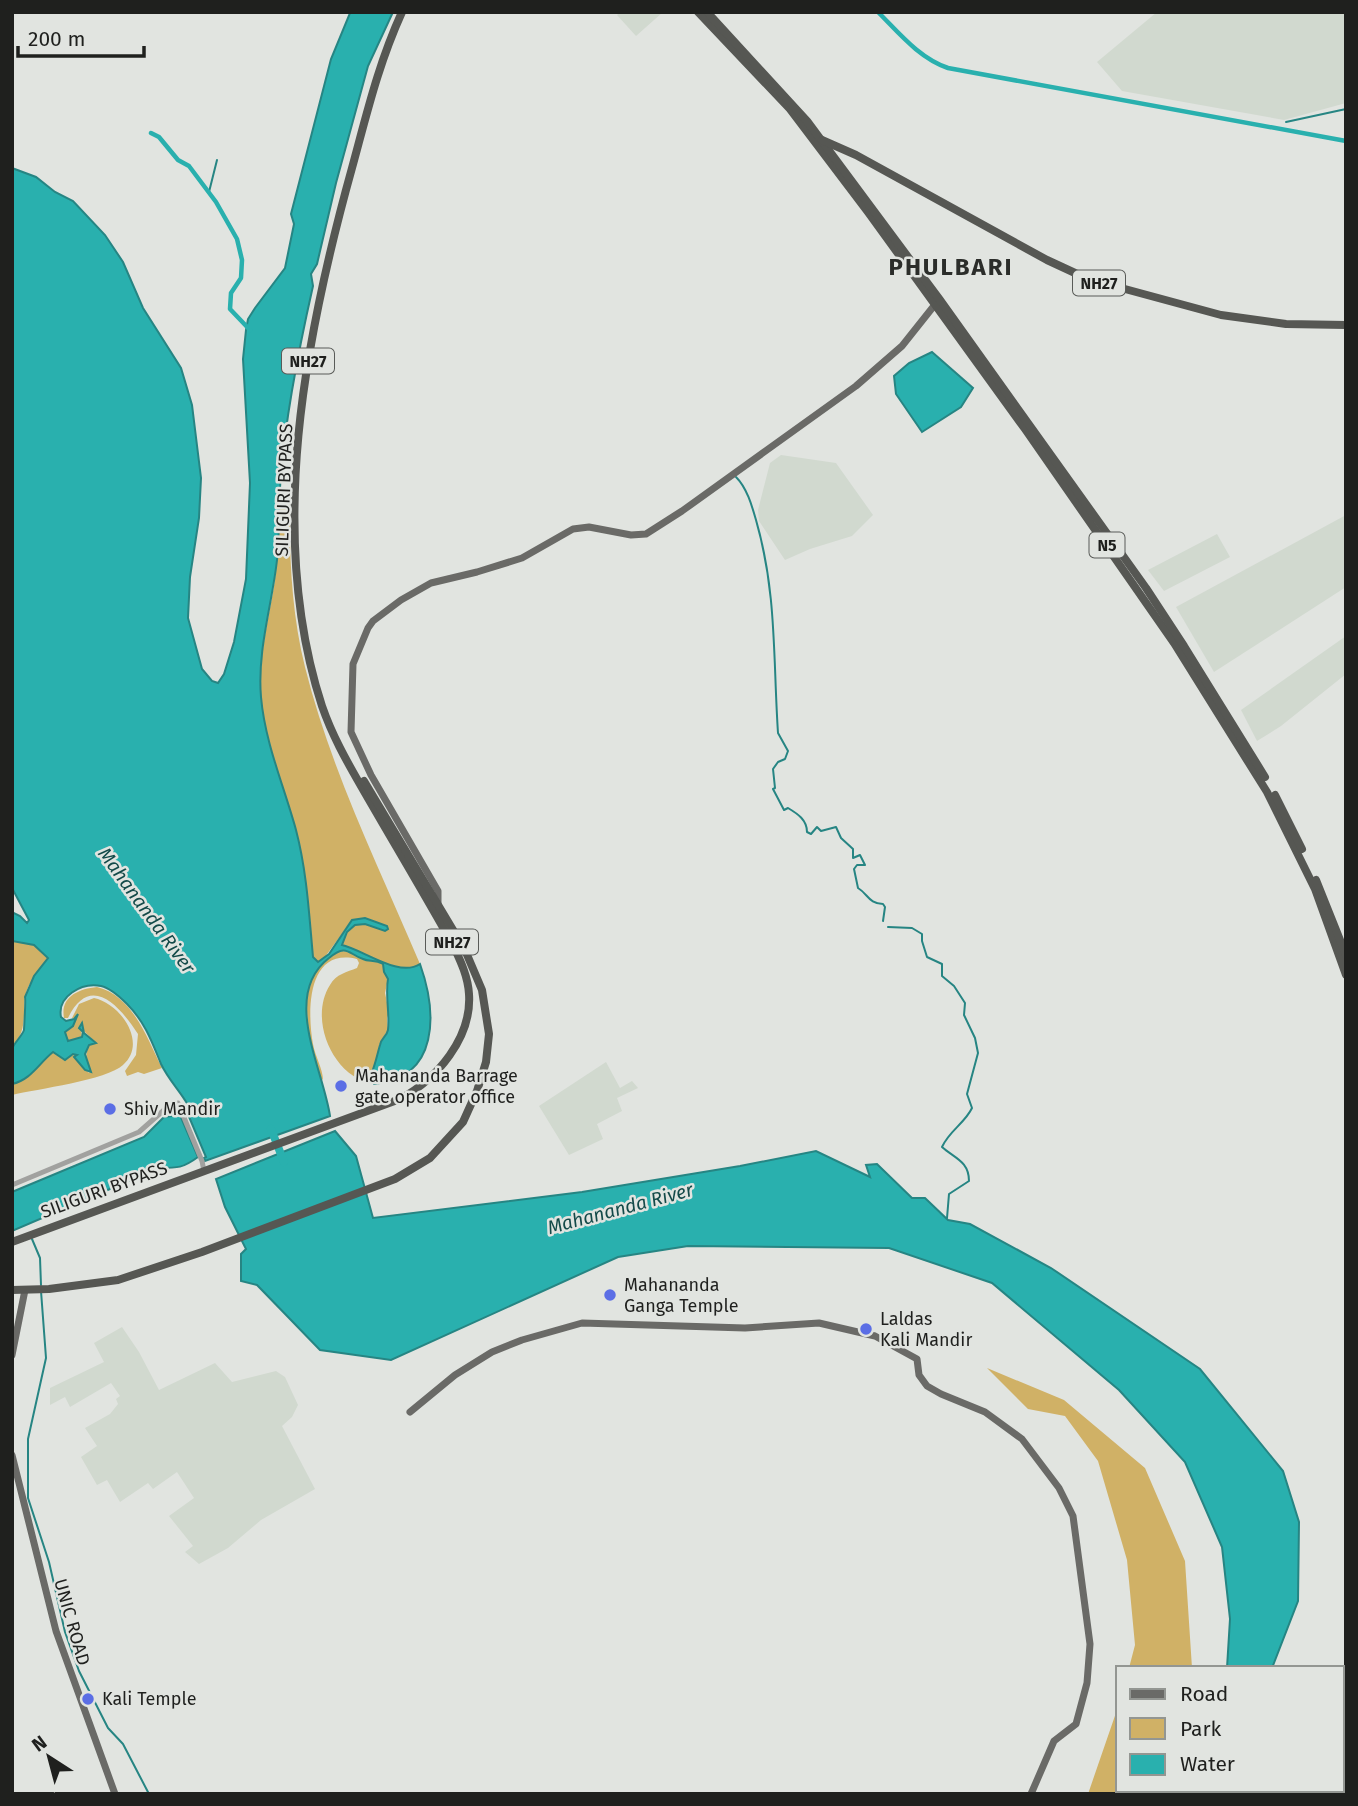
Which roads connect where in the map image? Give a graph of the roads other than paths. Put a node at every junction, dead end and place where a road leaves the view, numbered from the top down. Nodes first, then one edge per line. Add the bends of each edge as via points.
1 (402, 12) edge
2 (698, 12) edge
3 (707, 12) edge
4 (820, 142) junction
5 (829, 148) junction
6 (856, 161) junction
7 (876, 168) junction
8 (845, 170) junction
9 (940, 306) junction
10 (1346, 326) edge
11 (327, 719) junction
12 (438, 905) junction
13 (1344, 957) edge
14 (1346, 975) edge
15 (206, 1171) junction
16 (12, 1185) edge
17 (12, 1242) edge
18 (12, 1290) edge
19 (28, 1290) junction
20 (12, 1355) edge
21 (410, 1412) dead end
22 (12, 1455) edge
23 (115, 1794) edge
24 (1031, 1794) edge

1 - 11 highway, SILIGURI BYPASS / NH27 via 372,89 323,277 300,436 294,533 299,590 306,640
2 - 4 highway, NH27
3 - 4 highway, NH27 via 776,85
4 - 5 highway, NH27
4 - 7 highway, NH27
4 - 9 highway, N5
5 - 6 highway, NH27
5 - 8 highway, N5
6 - 7 highway, NH27
6 - 8 highway
7 - 10 highway, NH27 via 1088,279 1222,315
8 - 9 highway, N5
9 - 12 main road via 856,386 646,534 573,529 522,558 431,583 373,621 353,664 351,732 436,889
9 - 13 highway, N5 via 1134,583 1257,775
11 - 12 highway, NH27
11 - 15 highway, SILIGURI BYPASS / NH27 via 337,745 454,947 467,978 467,1018 439,1069 413,1092
12 - 19 highway, NH27 via 478,976 489,1034 482,1077 463,1122 430,1158 395,1179 118,1280
13 - 14 highway, N5
15 - 16 street via 178,1103 139,1132
15 - 17 highway, SILIGURI BYPASS / NH27
18 - 19 highway
19 - 20 main road
21 - 24 main road via 454,1375 492,1352 582,1323 746,1328 819,1323 869,1334 904,1351 917,1360 919,1375 927,1386 985,1412 1022,1439 1059,1488 1073,1517 1090,1644 1086,1692 1076,1724 1054,1741
22 - 23 main road, UNIC ROAD via 56,1631

